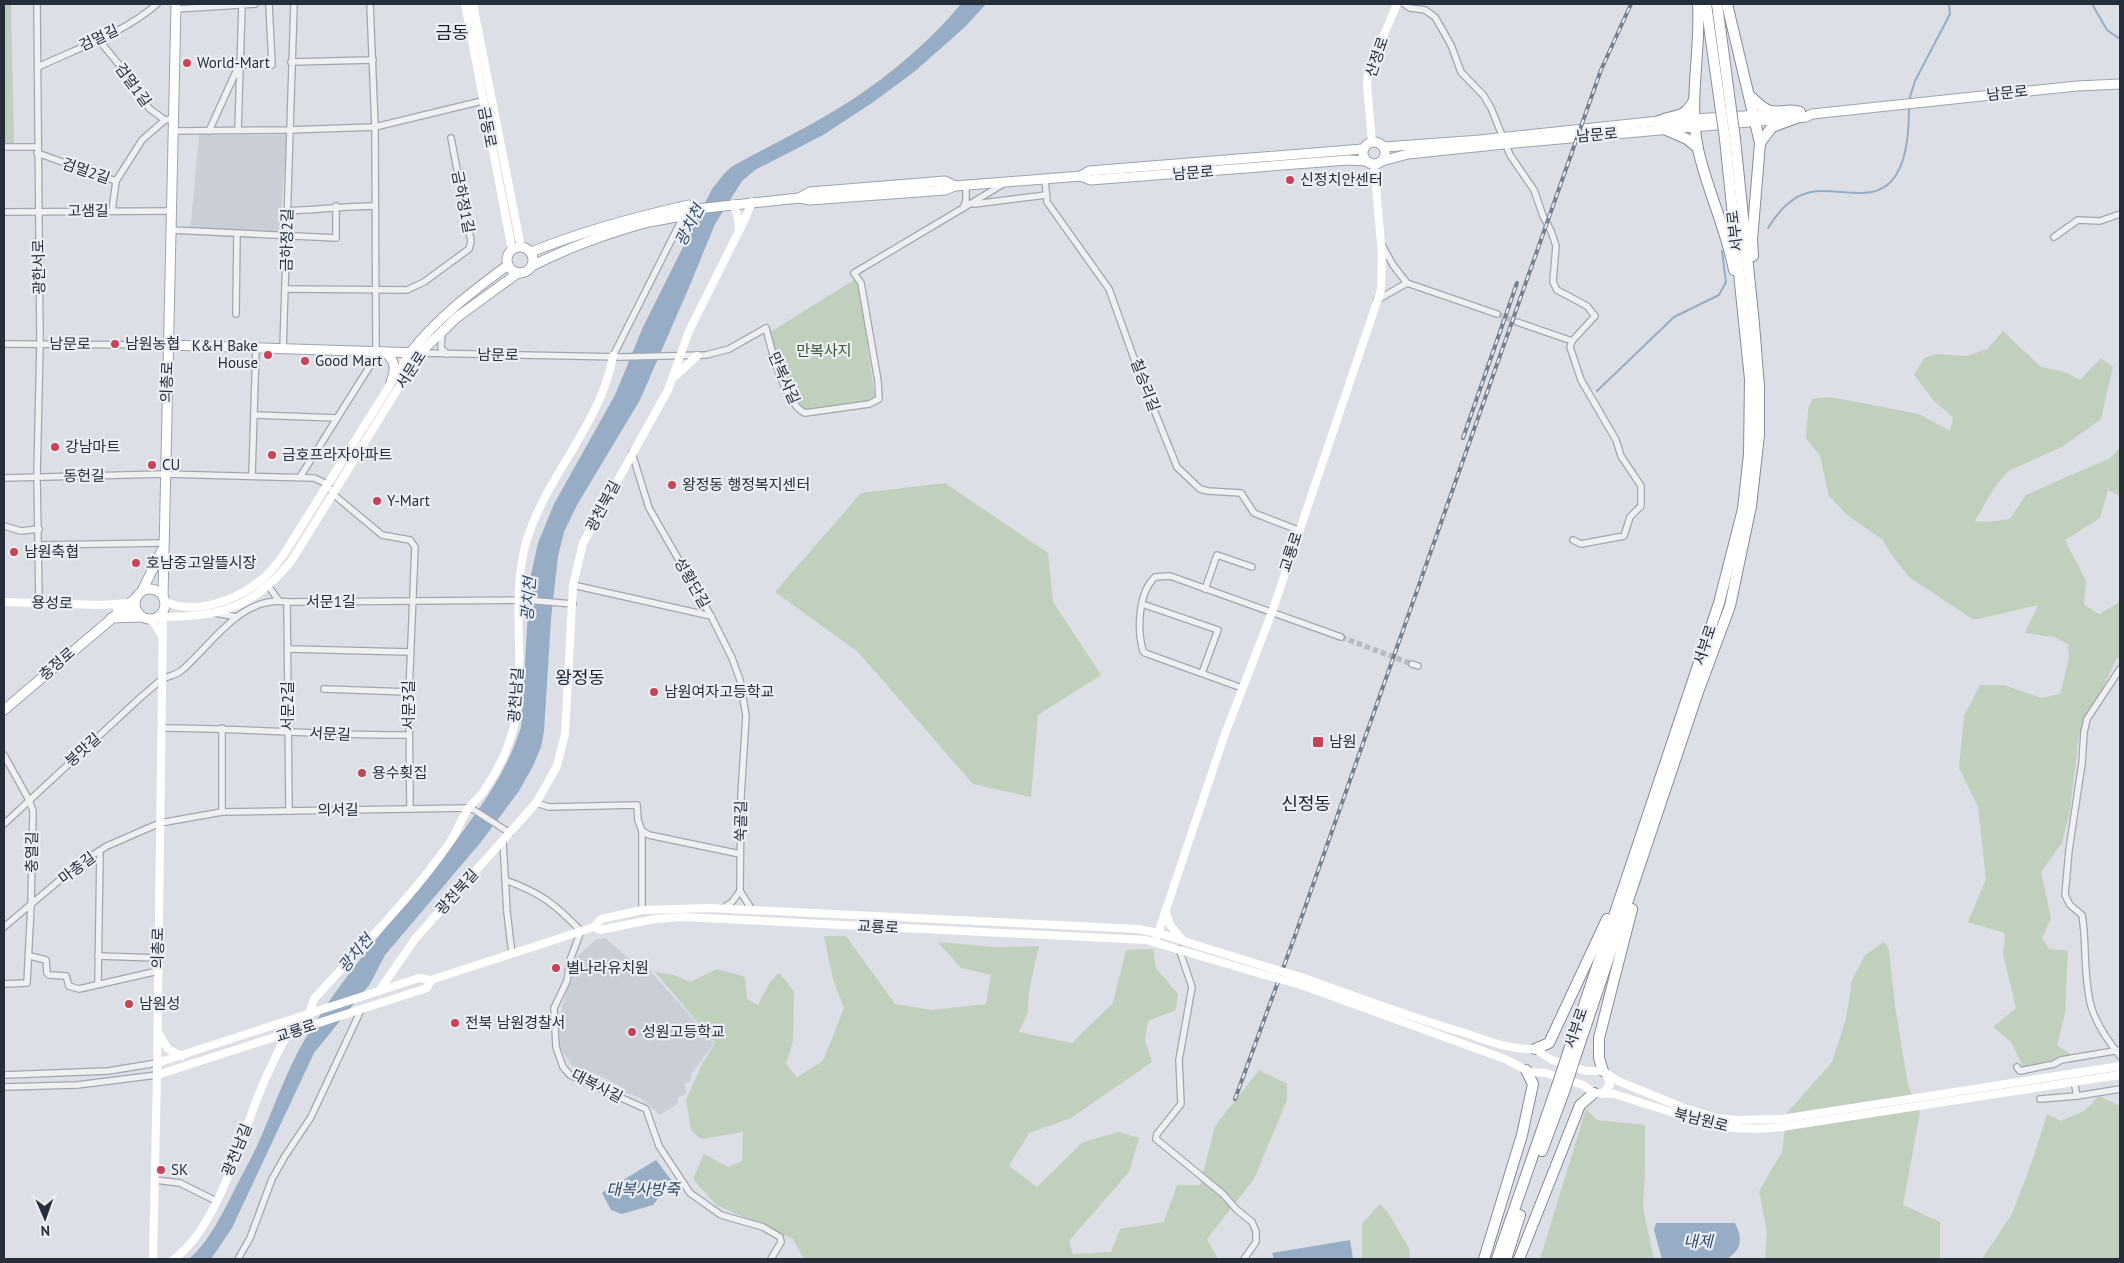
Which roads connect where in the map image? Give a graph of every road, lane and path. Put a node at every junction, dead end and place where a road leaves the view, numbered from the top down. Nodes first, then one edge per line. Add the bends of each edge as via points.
1 (37, 4) edge
2 (157, 4) edge
3 (255, 4) edge
4 (269, 4) edge
5 (294, 4) edge
6 (370, 4) edge
7 (464, 4) edge
8 (473, 4) edge
9 (1396, 4) edge
10 (1404, 4) edge
11 (1698, 4) edge
12 (1706, 4) edge
13 (1717, 4) edge
14 (1727, 4) edge
15 (242, 5) junction
16 (176, 6) edge
17 (98, 39) junction
18 (373, 60) junction
19 (291, 62) junction
20 (239, 65) junction
21 (38, 67) junction
22 (2118, 82) edge
23 (1750, 96) junction
24 (1695, 99) junction
25 (482, 101) junction
26 (1725, 103) junction
27 (1799, 115) junction
28 (170, 119) junction
29 (1754, 119) junction
30 (1696, 123) junction
31 (1661, 125) junction
32 (375, 126) junction
33 (238, 130) junction
34 (289, 130) junction
35 (174, 131) junction
36 (209, 131) junction
37 (450, 138) dead end
38 (1503, 140) junction
39 (1372, 142) junction
40 (1760, 143) junction
41 (4, 147) edge
42 (1384, 147) junction
43 (1698, 148) junction
44 (1364, 149) junction
45 (37, 150) junction
46 (1302, 160) junction
47 (1374, 162) junction
48 (1045, 179) junction
49 (116, 182) junction
50 (1007, 182) junction
51 (966, 185) junction
52 (1046, 195) junction
53 (752, 202) junction
54 (972, 204) junction
55 (731, 205) junction
56 (336, 206) junction
57 (375, 206) junction
58 (696, 208) junction
59 (963, 208) junction
60 (112, 211) junction
61 (172, 211) junction
62 (287, 211) junction
63 (4, 212) edge
64 (37, 212) junction
65 (2120, 214) edge
66 (681, 215) junction
67 (611, 228) junction
68 (739, 229) junction
69 (171, 230) junction
70 (237, 234) junction
71 (287, 237) junction
72 (2054, 237) dead end
73 (1381, 244) junction
74 (516, 248) junction
75 (531, 252) junction
76 (508, 265) junction
77 (532, 266) junction
78 (518, 273) junction
79 (1407, 283) junction
80 (285, 289) junction
81 (375, 290) junction
82 (1377, 300) junction
83 (236, 314) dead end
84 (1497, 314) tunnel mouth
85 (1517, 322) tunnel mouth
86 (1750, 325) junction
87 (444, 330) junction
88 (1572, 342) junction
89 (4, 344) edge
90 (40, 344) junction
91 (168, 345) junction
92 (256, 348) junction
93 (283, 349) junction
94 (376, 352) junction
95 (386, 352) junction
96 (410, 353) junction
97 (420, 353) junction
98 (448, 354) junction
99 (697, 356) junction
100 (617, 357) junction
101 (680, 357) junction
102 (672, 380) junction
103 (392, 382) junction
104 (876, 402) joint
105 (255, 415) junction
106 (337, 418) junction
107 (632, 453) junction
108 (165, 474) junction
109 (252, 475) junction
110 (37, 476) junction
111 (300, 477) junction
112 (4, 478) edge
113 (327, 484) junction
114 (334, 494) junction
115 (4, 526) edge
116 (39, 529) junction
117 (1298, 530) junction
118 (1573, 540) dead end
119 (39, 545) junction
120 (163, 545) junction
121 (1252, 567) dead end
122 (572, 585) junction
123 (269, 587) junction
124 (1204, 588) junction
125 (136, 598) junction
126 (279, 601) junction
127 (412, 601) junction
128 (523, 601) junction
129 (4, 602) edge
130 (39, 602) junction
131 (287, 602) junction
132 (101, 604) junction
133 (572, 604) junction
134 (1142, 604) junction
135 (206, 605) junction
136 (122, 610) junction
137 (155, 612) junction
138 (1272, 612) junction
139 (211, 614) junction
140 (711, 616) junction
141 (181, 617) junction
142 (237, 617) junction
143 (111, 618) junction
144 (1341, 637) tunnel mouth
145 (163, 638) junction
146 (288, 649) junction
147 (410, 652) junction
148 (2120, 669) edge
149 (1202, 673) junction
150 (163, 679) junction
151 (1242, 688) junction
152 (324, 689) dead end
153 (409, 692) junction
154 (4, 710) edge
155 (746, 716) joint
156 (162, 728) junction
157 (222, 728) junction
158 (287, 732) junction
159 (409, 735) junction
160 (4, 755) edge
161 (29, 800) junction
162 (536, 803) junction
163 (410, 809) junction
164 (471, 809) junction
165 (289, 811) junction
166 (222, 812) junction
167 (1652, 817) junction
168 (160, 823) junction
169 (4, 824) edge
170 (642, 832) junction
171 (510, 833) junction
172 (502, 842) junction
173 (100, 851) junction
174 (740, 854) junction
175 (505, 880) junction
176 (740, 892) junction
177 (31, 905) junction
178 (724, 908) junction
179 (642, 910) junction
180 (752, 910) junction
181 (1166, 910) junction
182 (4, 927) edge
183 (594, 927) junction
184 (581, 931) junction
185 (1158, 933) junction
186 (1184, 941) junction
187 (1155, 942) junction
188 (1179, 949) junction
189 (512, 954) junction
190 (30, 956) junction
191 (98, 956) junction
192 (158, 958) junction
193 (400, 960) junction
194 (1262, 970) junction
195 (158, 972) junction
196 (431, 980) junction
197 (1303, 982) junction
198 (4, 984) edge
199 (98, 984) junction
200 (398, 985) junction
201 (379, 991) junction
202 (361, 1010) junction
203 (309, 1014) junction
204 (157, 1027) junction
205 (288, 1033) junction
206 (1531, 1050) junction
207 (2118, 1050) edge
208 (182, 1056) junction
209 (2120, 1056) edge
210 (157, 1064) junction
211 (2054, 1064) junction
212 (2120, 1066) edge
213 (2018, 1067) dead end
214 (1525, 1069) junction
215 (1605, 1072) junction
216 (4, 1075) edge
217 (157, 1075) junction
218 (2058, 1075) junction
219 (2120, 1076) edge
220 (2074, 1082) junction
221 (4, 1087) edge
222 (1560, 1087) junction
223 (2120, 1089) edge
224 (1598, 1093) junction
225 (2077, 1096) junction
226 (2040, 1100) dead end
227 (154, 1180) junction
228 (216, 1201) junction
229 (152, 1259) edge
230 (174, 1259) edge
231 (238, 1259) edge
232 (771, 1259) edge
233 (1244, 1259) edge
234 (1484, 1259) edge
235 (1496, 1259) edge
236 (1506, 1259) edge
237 (1519, 1259) edge

1 - 21 street, 광한서로
2 - 17 street, 검멀길 via 143,16
3 - 15 street
4 - 20 street via 272,65
5 - 19 street, 금하정2길
6 - 18 street
7 - 25 street, 금동로
8 - 74 street, 금동로
9 - 39 street, 산정로 via 1368,72
10 - 38 street via 1436,17 1461,72 1491,108
11 - 24 highway
12 - 26 highway, 서부로
13 - 26 highway, 서부로
14 - 23 highway
15 - 16 street
15 - 20 street
16 - 28 main road, 의총로
17 - 21 street, 검멀길
17 - 28 street, 검멀1길 via 150,109
18 - 19 street
18 - 32 street
19 - 34 street, 금하정2길
20 - 33 street
20 - 36 street
21 - 45 street, 광한서로
22 - 27 main road, 남문로
23 - 27 highway via 1770,111 1794,110
23 - 29 highway
24 - 30 highway
24 - 31 highway via 1686,112 1668,117
25 - 32 street
25 - 74 street, 금동로
26 - 86 highway, 서부로, bridge
27 - 29 main road, 남문로
27 - 40 highway via 1772,127
28 - 35 main road, 의총로
28 - 49 street, 검멀2길 via 142,140
29 - 30 main road, 남문로
29 - 40 highway
30 - 31 main road, 남문로
30 - 43 highway
31 - 38 main road, 남문로
31 - 43 highway
32 - 34 street
32 - 57 street
33 - 34 street
33 - 36 street
34 - 62 street, 금하정2길
35 - 36 street
35 - 61 main road, 의총로
37 - 81 street, 금하정1길 via 471,242 469,249 424,282 407,290
38 - 42 main road, 남문로
38 - 47 main road, 남문로
38 - 88 street via 1534,190 1551,230 1556,246 1553,282 1556,290 1587,306 1595,316
39 - 42 main road, 남문로
39 - 44 main road
40 - 86 highway via 1752,240
41 - 45 street, 검멀2길
42 - 47 main road via 1385,154
43 - 86 highway
44 - 46 main road, 남문로
44 - 47 main road via 1363,155
45 - 49 street, 검멀2길
45 - 64 street, 광한서로
46 - 47 main road, 남문로
46 - 48 main road, 남문로 via 1089,171 1081,176
47 - 73 street, 교룡로
48 - 50 main road, 남문로
48 - 52 street, 칠승리길
49 - 60 street
50 - 51 main road, 남문로
50 - 54 street, 남문로
51 - 53 main road, 남문로 via 955,186 945,181 810,192 799,198
51 - 59 street
52 - 54 street
52 - 117 street, 칠승리길 via 1047,202 1109,289 1177,467 1200,489 1241,493 1254,513
53 - 55 main road, 남문로
53 - 68 street, 광천북길
54 - 59 street, 남문로
55 - 58 main road, 남문로
55 - 68 street via 738,217
56 - 57 street
56 - 62 street
56 - 71 street via 336,238
57 - 81 street
58 - 66 main road
58 - 67 main road, 남문로 via 689,205
59 - 104 street, 남문로 via 854,273 861,283 878,381 879,399
60 - 61 street, 고샘길
60 - 64 street, 고샘길
61 - 69 main road, 의총로
62 - 71 street, 금하정2길
63 - 64 street, 고샘길
64 - 90 street, 광한서로
65 - 72 street via 2100,221 2078,220
66 - 67 main road
66 - 100 street
67 - 75 main road via 580,232
67 - 77 main road
68 - 101 street, 광천북길 via 689,331
69 - 70 street
69 - 91 main road, 의총로
70 - 71 street
70 - 83 street
71 - 80 street, 금하정2길
73 - 79 street
73 - 82 street, 교룡로 via 1383,272
74 - 75 main road
74 - 76 main road, 금동로 via 508,256
75 - 77 main road via 534,257
76 - 78 main road
76 - 96 main road, 서문로 via 451,310
77 - 78 main road via 526,272
78 - 87 main road, 서문로 via 484,296
79 - 82 street
79 - 84 street
80 - 81 street, 금하정1길
80 - 93 street, 금하정2길
81 - 94 street
82 - 117 street, 교룡로
85 - 88 street
86 - 167 highway, 서부로 via 1759,387 1759,434 1751,506 1730,606
87 - 97 main road, 서문로
87 - 98 street via 440,343
88 - 118 street via 1571,353 1581,380 1616,440 1621,456 1641,486 1642,495 1641,506 1630,517 1624,536 1581,544
89 - 90 street, 남문로
90 - 91 street, 남문로
90 - 110 street, 광한서로
91 - 92 main road, 남문로
91 - 108 main road, 의총로
92 - 93 main road, 남문로
92 - 105 street
93 - 94 main road, 남문로
94 - 95 main road, 남문로
94 - 106 street
95 - 96 main road, 남문로
95 - 103 main road via 395,365
96 - 97 main road, 남문로
96 - 103 street, 서문로
97 - 98 street, 남문로
97 - 114 street, 서문로
98 - 100 street, 남문로
99 - 101 street
99 - 102 street
99 - 104 street, 만복사길 via 723,352 766,328 788,393 800,410 805,413
100 - 101 street, 남문로
100 - 128 street, 광천남길 via 604,391 530,531 524,549
101 - 102 street, 광천북길
102 - 107 street, 광천북길
103 - 113 street, 서문로
105 - 106 street
105 - 109 street
106 - 111 street
107 - 122 street, 광천북길 via 583,543
107 - 140 street, 성황단길 via 649,508
108 - 109 street
108 - 110 street, 동헌길
108 - 120 main road, 의총로
109 - 111 street
110 - 112 street, 동헌길
110 - 116 street, 광한서로
111 - 113 street via 314,478
113 - 114 street
113 - 135 street, 서문로 via 284,554 267,574 247,590
114 - 123 street, 서문로 via 292,560
114 - 127 street via 382,535 413,542
115 - 116 street via 22,531
116 - 119 street, 광한서로
117 - 138 street, 교룡로
119 - 120 street
119 - 130 street, 광한서로
120 - 125 main road
120 - 137 main road, 의총로
121 - 124 street via 1217,555
122 - 133 street, 광천북길
122 - 140 street
123 - 126 street
123 - 139 street, 서문로 via 235,608
124 - 134 street via 1160,575 1152,580
124 - 138 street
125 - 132 street, 용성로
125 - 136 main road, 충정로
125 - 137 main road via 135,607
125 - 137 main road via 146,589 156,590
126 - 131 street, 서문1길
126 - 142 street, 서문1길 via 259,604
127 - 128 street, 서문1길
127 - 131 street, 서문1길
127 - 147 street, 서문3길
128 - 133 street, 서문1길
128 - 164 street, 광천남길 via 514,728 495,773
129 - 130 street, 용성로
130 - 132 street, 용성로
131 - 146 street, 서문2길
132 - 136 street, 용성로
133 - 162 street, 광천북길 via 565,734 557,766
134 - 149 street via 1139,614 1143,651
134 - 149 street via 1218,630
135 - 137 street, 서문로 via 180,606
135 - 139 street
136 - 137 street, 용성로
136 - 143 main road, 충정로
137 - 141 street, 서문로
137 - 143 main road
137 - 145 street, 의총로
137 - 145 street via 155,624
138 - 144 street
138 - 151 street, 교룡로
139 - 141 street, 서문로
139 - 142 street
140 - 155 street, 성황단길 via 736,667
141 - 145 street via 168,625
142 - 150 street, 서문1길 via 179,673
143 - 154 main road, 충정로
145 - 150 street, 의총로
146 - 147 street
146 - 158 street, 서문2길
147 - 153 street, 서문3길
148 - 207 street via 2087,719 2065,895 2070,905 2082,915 2091,1008 2102,1032
149 - 151 street
150 - 156 street, 의총로
150 - 161 street, 붕맛길
151 - 181 street, 교룡로
152 - 153 street
153 - 159 street, 서문3길
155 - 174 street, 쑥골길
156 - 157 street, 서문길
156 - 168 street, 의총로
157 - 158 street, 서문길
157 - 166 street
158 - 159 street, 서문길
158 - 165 street, 서문2길
159 - 163 street, 서문3길
160 - 161 street
161 - 169 street, 붕맛길
161 - 177 street, 충열길 via 33,811
162 - 170 street via 549,807 637,805
162 - 171 street, 광천북길
163 - 164 street, 의서길
163 - 165 street, 의서길
164 - 171 street
164 - 203 street, 광천남길 via 424,877 314,999
165 - 166 street, 의서길
166 - 168 street, 의서길
167 - 206 highway via 1635,844 1607,918 1549,1044
167 - 215 highway via 1649,852 1599,1038 1599,1058
167 - 222 highway, 서부로, bridge
168 - 173 street, 마총길
168 - 192 street, 의총로
170 - 174 street, 쑥골길
170 - 179 street
171 - 172 street, 광천북길
172 - 175 street
172 - 193 street, 광천북길
173 - 177 street, 마총길
173 - 191 street
174 - 176 street
175 - 184 street via 540,894
175 - 189 street
176 - 178 street
176 - 180 street
177 - 182 street, 마총길
177 - 190 street, 충열길
178 - 179 street, 교룡로
178 - 180 street, 교룡로
179 - 183 street, 교룡로 via 601,919
180 - 185 street, 교룡로
181 - 185 street, 교룡로
181 - 186 street via 1170,925
183 - 184 street, 교룡로
183 - 187 street, 교룡로 via 600,930 683,917
184 - 189 street, 교룡로
184 - 232 street, 대복사길 via 570,960 567,980 554,1008 556,1047 563,1067 587,1084 646,1109 659,1146 690,1192 721,1215 763,1227 780,1236 781,1242
185 - 186 street
185 - 187 street, 교룡로
186 - 194 street
187 - 188 street
188 - 194 street
188 - 233 street via 1192,987 1179,1060 1181,1104 1157,1134 1156,1140 1224,1194 1252,1222 1256,1242
189 - 196 street, 교룡로
190 - 198 street, 충열길 via 27,983
190 - 199 street via 46,960 47,973 66,976 69,986 79,988
191 - 192 street
191 - 199 street
192 - 195 street, 의총로
193 - 200 street
193 - 201 street, 광천북길
194 - 197 street, bridge
195 - 199 street
195 - 204 street, 의총로
196 - 200 street, 교룡로 via 419,978
196 - 202 street, 교룡로 via 426,988
197 - 206 street, 북남원로 via 1512,1049
197 - 214 street, 북남원로
200 - 201 street, 교룡로
201 - 203 street, 교룡로
202 - 205 street, 교룡로
202 - 231 street via 311,1117 272,1179 250,1238
203 - 208 street, 교룡로
204 - 208 street via 164,1045
204 - 210 street, 의총로
205 - 217 street, 교룡로
205 - 228 street, 광천남길 via 265,1079
206 - 214 street via 1523,1056
206 - 215 street, 북남원로 via 1586,1071
207 - 209 street
207 - 211 street
208 - 210 street, 교룡로
210 - 216 street via 108,1071
210 - 217 street, 의총로
211 - 213 street via 2020,1071
211 - 218 street
212 - 218 street, 북남원로
214 - 224 street, 북남원로 via 1583,1085
214 - 234 highway via 1533,1084 1522,1135
215 - 218 street, 북남원로 via 1618,1081 1684,1108 1717,1118 1756,1120 1781,1119
215 - 224 street via 1610,1085
217 - 221 street via 77,1085
217 - 227 street, 의총로
219 - 220 street, 북남원로
220 - 224 street, 북남원로 via 1748,1130 1715,1126 1614,1094
220 - 225 street
222 - 235 highway, 서부로
222 - 236 highway, 서부로
223 - 225 street
224 - 237 highway via 1580,1105
225 - 226 street
227 - 228 street via 180,1183
227 - 229 street, 의총로
228 - 230 street, 광천남길 via 194,1240

